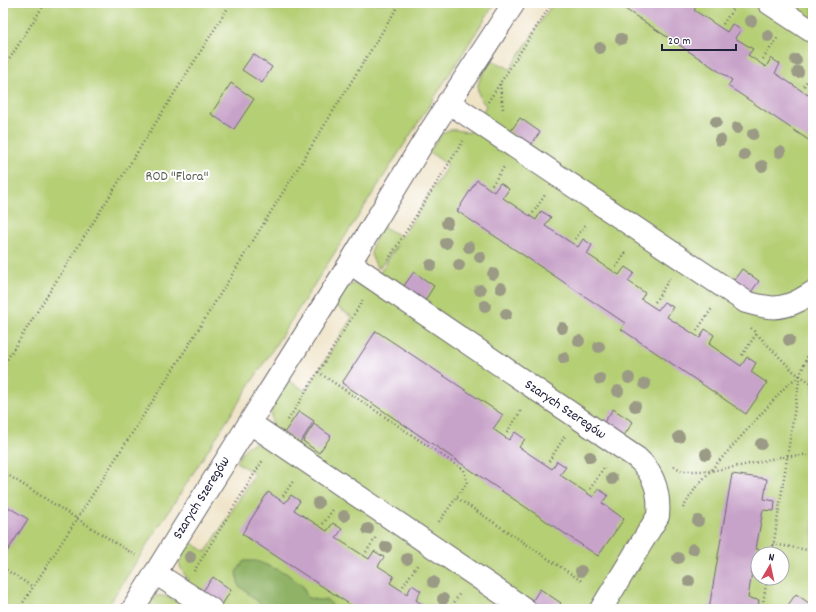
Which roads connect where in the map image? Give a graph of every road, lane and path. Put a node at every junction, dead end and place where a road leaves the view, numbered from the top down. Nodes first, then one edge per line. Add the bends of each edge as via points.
1 (45, 3) edge
2 (232, 3) edge
3 (400, 3) edge
4 (514, 3) edge
5 (552, 3) edge
6 (737, 3) edge
7 (769, 3) edge
8 (723, 24) dead end
9 (813, 32) edge
10 (780, 35) dead end
11 (764, 59) dead end
12 (3, 69) edge
13 (813, 72) edge
14 (804, 86) dead end
15 (448, 102) junction
16 (476, 121) junction
17 (505, 165) dead end
18 (492, 185) dead end
19 (546, 193) dead end
20 (533, 213) dead end
21 (588, 221) dead end
22 (575, 239) dead end
23 (628, 249) dead end
24 (350, 262) junction
25 (616, 267) dead end
26 (671, 277) dead end
27 (375, 280) junction
28 (813, 292) edge
29 (655, 302) dead end
30 (713, 306) dead end
31 (697, 330) dead end
32 (813, 342) edge
33 (3, 366) edge
34 (318, 372) junction
35 (800, 376) junction
36 (250, 423) junction
37 (567, 433) dead end
38 (276, 440) junction
39 (618, 446) junction
40 (813, 454) edge
41 (787, 457) junction
42 (549, 461) dead end
43 (669, 463) dead end
44 (710, 471) junction
45 (3, 472) edge
46 (295, 478) dead end
47 (590, 489) dead end
48 (283, 496) dead end
49 (456, 498) junction
50 (336, 505) dead end
51 (679, 513) dead end
52 (78, 518) junction
53 (323, 524) dead end
54 (378, 534) dead end
55 (773, 544) joint
56 (813, 551) edge
57 (366, 552) dead end
58 (422, 552) junction
59 (3, 568) edge
60 (156, 572) junction
61 (583, 582) dead end
62 (403, 586) dead end
63 (766, 586) edge
64 (33, 587) junction
65 (183, 590) junction
66 (462, 590) dead end
67 (20, 609) edge
68 (133, 609) edge
69 (211, 609) edge
70 (450, 609) edge
71 (525, 609) edge
72 (601, 609) edge
73 (762, 609) edge

1 - 12 path
2 - 33 path
3 - 52 path via 192,340
4 - 15 street, Szarych Szeregów
5 - 16 path
6 - 8 path
7 - 9 street
10 - 11 path
13 - 14 path
15 - 16 street
15 - 24 street, Szarych Szeregów
16 - 27 path
16 - 28 street via 746,302 781,308
17 - 18 path
19 - 20 path
21 - 22 path
23 - 25 path
24 - 27 street, Szarych Szeregów
24 - 36 street, Szarych Szeregów
26 - 29 path
27 - 34 path
27 - 39 street, Szarych Szeregów
30 - 31 path
32 - 35 path
34 - 38 path
34 - 49 path via 464,470 467,483
35 - 41 path
35 - 44 path via 787,385
36 - 38 street
36 - 60 street, Szarych Szeregów
37 - 42 path
38 - 58 street
38 - 65 path
39 - 47 path
39 - 72 street, Szarych Szeregów via 650,471 658,492 658,516
40 - 41 path
41 - 44 path
41 - 55 path
43 - 44 path via 682,471
44 - 51 path
45 - 52 path
46 - 48 path
49 - 58 path
49 - 61 path
50 - 53 path
52 - 60 path
52 - 64 path
54 - 57 path
55 - 56 path
58 - 62 path
58 - 71 street
59 - 64 path
60 - 65 street
60 - 68 street, Szarych Szeregów
63 - 73 path
64 - 67 path
65 - 69 street
66 - 70 path

